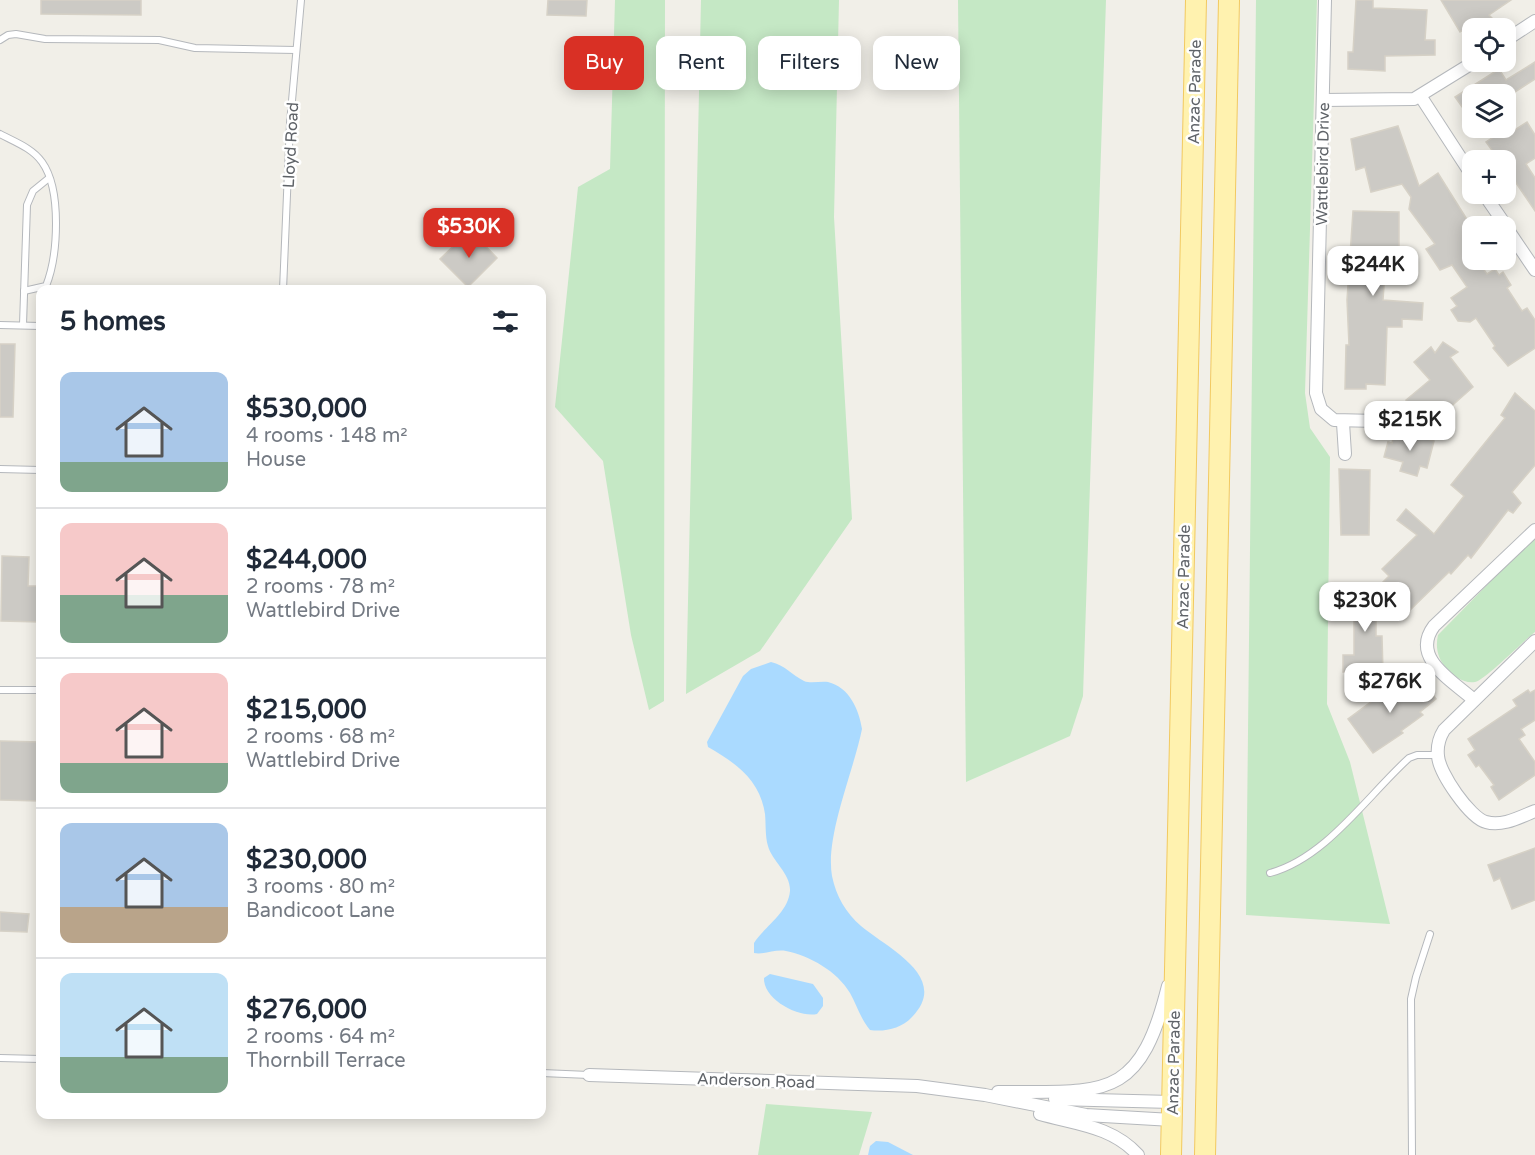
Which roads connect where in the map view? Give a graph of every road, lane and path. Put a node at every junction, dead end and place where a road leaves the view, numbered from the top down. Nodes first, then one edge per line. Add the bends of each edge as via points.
1 (301, 0) edge
2 (1196, 0) edge
3 (1229, 0) edge
4 (1325, 0) edge
5 (1535, 21) edge
6 (1516, 33) edge
7 (0, 40) edge
8 (296, 50) junction
9 (1462, 70) edge
10 (1421, 97) junction
11 (1323, 100) junction
12 (0, 134) edge
13 (1462, 160) edge
14 (49, 178) junction
15 (1516, 242) edge
16 (1535, 270) edge
17 (46, 285) edge
18 (283, 285) edge
19 (36, 288) edge
20 (24, 291) junction
21 (0, 325) edge
22 (23, 325) junction
23 (36, 326) edge
24 (1377, 421) dead end
25 (1342, 423) junction
26 (1345, 454) dead end
27 (0, 469) edge
28 (36, 470) edge
29 (1535, 530) edge
30 (1535, 641) edge
31 (0, 690) edge
32 (36, 690) edge
33 (1474, 700) junction
34 (1437, 755) junction
35 (1535, 812) edge
36 (1270, 873) dead end
37 (1431, 934) dead end
38 (1174, 963) junction
39 (0, 1058) edge
40 (36, 1059) edge
41 (546, 1073) edge
42 (589, 1074) joint
43 (970, 1093) junction
44 (1172, 1111) junction
45 (1205, 1112) junction
46 (1138, 1155) edge
47 (1171, 1155) edge
48 (1204, 1155) edge
49 (1412, 1155) edge

1 - 8 lane, Lloyd Road
2 - 38 main road, Anzac Parade
3 - 45 main road, Anzac Parade
4 - 11 street, Wattlebird Drive
5 - 6 street
7 - 8 lane via 16,34 45,39 159,40 195,48
8 - 18 lane, Lloyd Road
9 - 10 street
10 - 11 street via 1405,101
10 - 13 street
11 - 25 street, Wattlebird Drive via 1316,393 1323,412
12 - 14 lane via 32,151 44,164
14 - 17 lane via 56,210 53,268
14 - 20 lane via 33,191 27,205
15 - 16 street
19 - 20 lane
20 - 22 lane
21 - 22 lane
22 - 23 lane
24 - 25 street
25 - 26 street
27 - 28 lane
29 - 33 street via 1429,634 1426,650 1431,663
30 - 33 street
31 - 32 lane
33 - 34 street via 1444,730
34 - 35 street via 1444,774 1480,820 1501,823
34 - 36 lane via 1409,758 1322,844 1296,864
37 - 49 lane via 1411,999
38 - 43 street, Anderson Road via 1150,1045 1124,1076 1087,1090
38 - 44 main road, Anzac Parade
39 - 40 lane
41 - 42 lane, Anderson Road
42 - 43 street, Anderson Road via 881,1084
43 - 44 street, Anderson Road
43 - 46 street, Anderson Road via 1104,1130
44 - 45 main road
44 - 47 main road, Anzac Parade
45 - 48 main road, Anzac Parade

